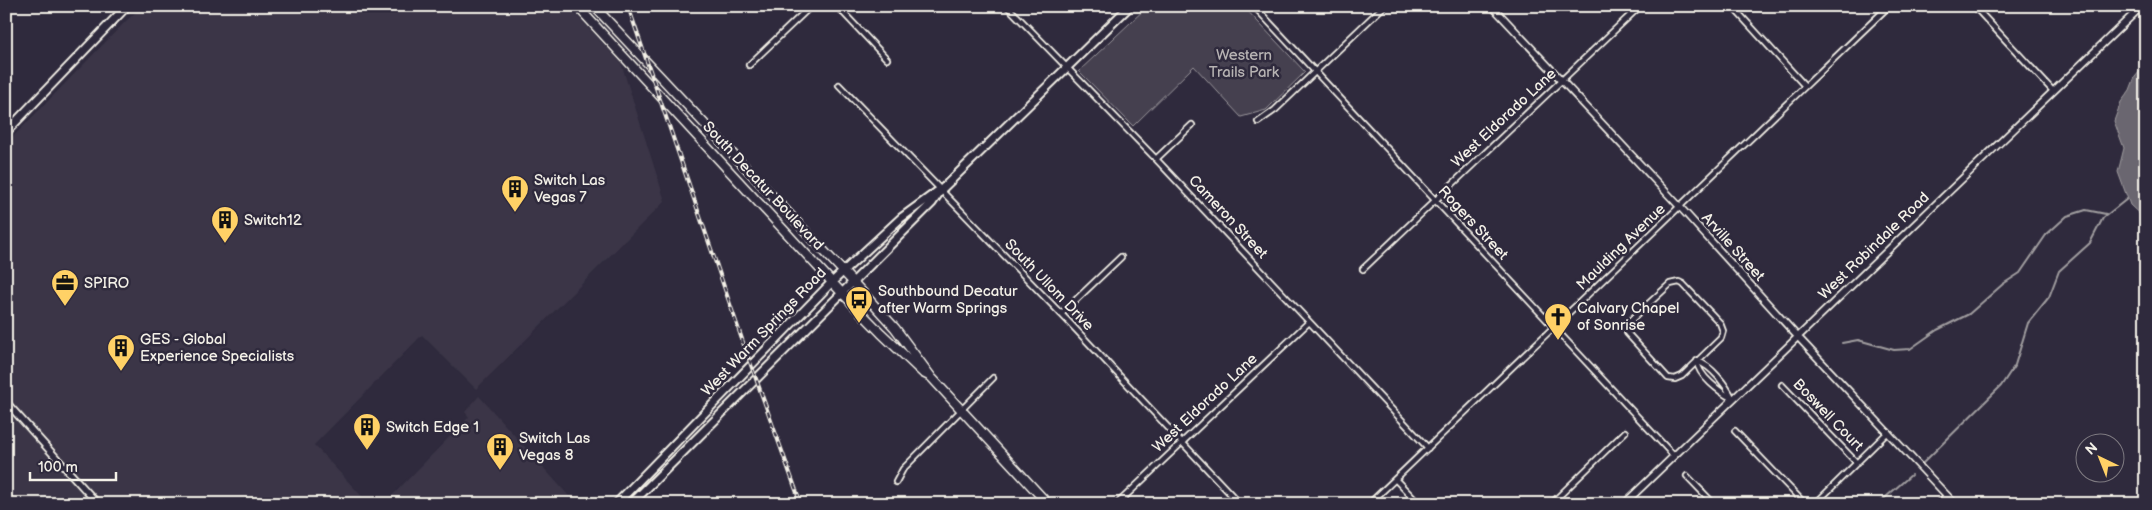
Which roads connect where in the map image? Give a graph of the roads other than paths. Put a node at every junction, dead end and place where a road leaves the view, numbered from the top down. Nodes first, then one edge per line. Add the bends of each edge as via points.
1 (127, 6) edge
2 (577, 6) edge
3 (594, 6) edge
4 (811, 6) edge
5 (837, 6) edge
6 (1006, 6) edge
7 (1130, 6) edge
8 (1254, 6) edge
9 (1384, 6) edge
10 (1492, 6) edge
11 (1640, 6) edge
12 (1732, 6) edge
13 (1889, 6) edge
14 (1974, 6) edge
15 (2142, 6) edge
16 (887, 59) dead end
17 (749, 65) dead end
18 (1067, 67) junction
19 (1315, 72) junction
20 (1562, 80) junction
21 (839, 85) dead end
22 (1805, 86) junction
23 (2053, 91) junction
24 (1258, 122) dead end
25 (1192, 125) dead end
26 (6, 132) edge
27 (1156, 159) junction
28 (940, 190) junction
29 (1436, 200) junction
30 (1680, 207) junction
31 (1121, 257) dead end
32 (1363, 268) dead end
33 (844, 271) junction
34 (832, 282) junction
35 (853, 282) junction
36 (842, 293) junction
37 (1061, 314) junction
38 (1310, 322) junction
39 (1554, 328) junction
40 (1797, 336) junction
41 (1697, 361) junction
42 (932, 378) junction
43 (993, 378) dead end
44 (1782, 385) dead end
45 (1733, 399) junction
46 (6, 402) edge
47 (961, 409) junction
48 (1735, 431) dead end
49 (1625, 432) dead end
50 (1888, 432) junction
51 (1182, 442) junction
52 (1428, 448) junction
53 (1674, 456) junction
54 (1857, 463) junction
55 (1687, 476) dead end
56 (1395, 479) junction
57 (896, 482) dead end
58 (1947, 495) junction
59 (98, 504) edge
60 (616, 504) edge
61 (631, 504) edge
62 (1048, 504) edge
63 (1118, 504) edge
64 (1240, 504) edge
65 (1369, 504) edge
66 (1419, 504) edge
67 (1551, 504) edge
68 (1624, 504) edge
69 (1714, 504) edge
70 (1805, 504) edge
71 (1815, 504) edge
72 (1938, 504) edge
73 (1955, 504) edge

1 - 26 main road
2 - 34 main road, South Decatur Boulevard
3 - 33 main road, South Decatur Boulevard
4 - 17 street
5 - 16 street
6 - 18 street, Cameron Street
7 - 18 main road, West Warm Springs Road
8 - 19 street, Rogers Street
9 - 19 street
10 - 20 street, Arville Street
11 - 20 street, West Eldorado Lane
12 - 22 street
13 - 22 street, Maulding Avenue
14 - 23 street
15 - 23 street, West Robindale Road
18 - 27 street, Cameron Street
18 - 28 main road, West Warm Springs Road
19 - 24 street via 1276,110
19 - 29 street, Rogers Street
20 - 29 street, West Eldorado Lane
20 - 30 street, Arville Street
21 - 28 street, South Ullom Drive
22 - 30 street, Maulding Avenue
23 - 40 street, West Robindale Road
25 - 27 street
27 - 38 street, Cameron Street
28 - 33 main road, West Warm Springs Road via 901,218
28 - 35 main road, West Warm Springs Road via 932,203
28 - 37 street, South Ullom Drive
29 - 32 street, West Eldorado Lane
29 - 39 street, Rogers Street
30 - 39 street, Maulding Avenue
30 - 40 street, Arville Street
31 - 37 street
33 - 34 main road, West Warm Springs Road
33 - 35 main road, South Decatur Boulevard
34 - 36 main road, South Decatur Boulevard
34 - 60 main road, West Warm Springs Road
35 - 36 main road, West Warm Springs Road
35 - 42 main road, South Decatur Boulevard via 896,328
36 - 42 main road, South Decatur Boulevard via 923,373
36 - 61 main road, West Warm Springs Road
37 - 51 street, South Ullom Drive
38 - 51 street, West Eldorado Lane
38 - 52 street, Cameron Street
39 - 52 street, Maulding Avenue
39 - 53 street, Rogers Street
40 - 45 street, West Robindale Road
40 - 50 street, Arville Street
41 - 41 street via 1721,338 1723,331 1720,323 1683,284 1670,284 1630,321 1626,333 1668,378 1682,376
41 - 45 street via 1698,368 1711,383
42 - 47 main road, South Decatur Boulevard
43 - 47 street
44 - 54 street, Boswell Court
45 - 53 street, West Robindale Road
46 - 59 street
47 - 57 street via 903,469
47 - 62 main road, South Decatur Boulevard
48 - 70 street
49 - 67 street
50 - 54 street
50 - 58 street, Arville Street
51 - 63 street, West Eldorado Lane
51 - 64 street, South Ullom Drive
52 - 56 street, Maulding Avenue
53 - 68 street, West Robindale Road
54 - 71 street
55 - 69 street
56 - 65 street, Maulding Avenue
56 - 66 street
58 - 72 street
58 - 73 street, Arville Street

